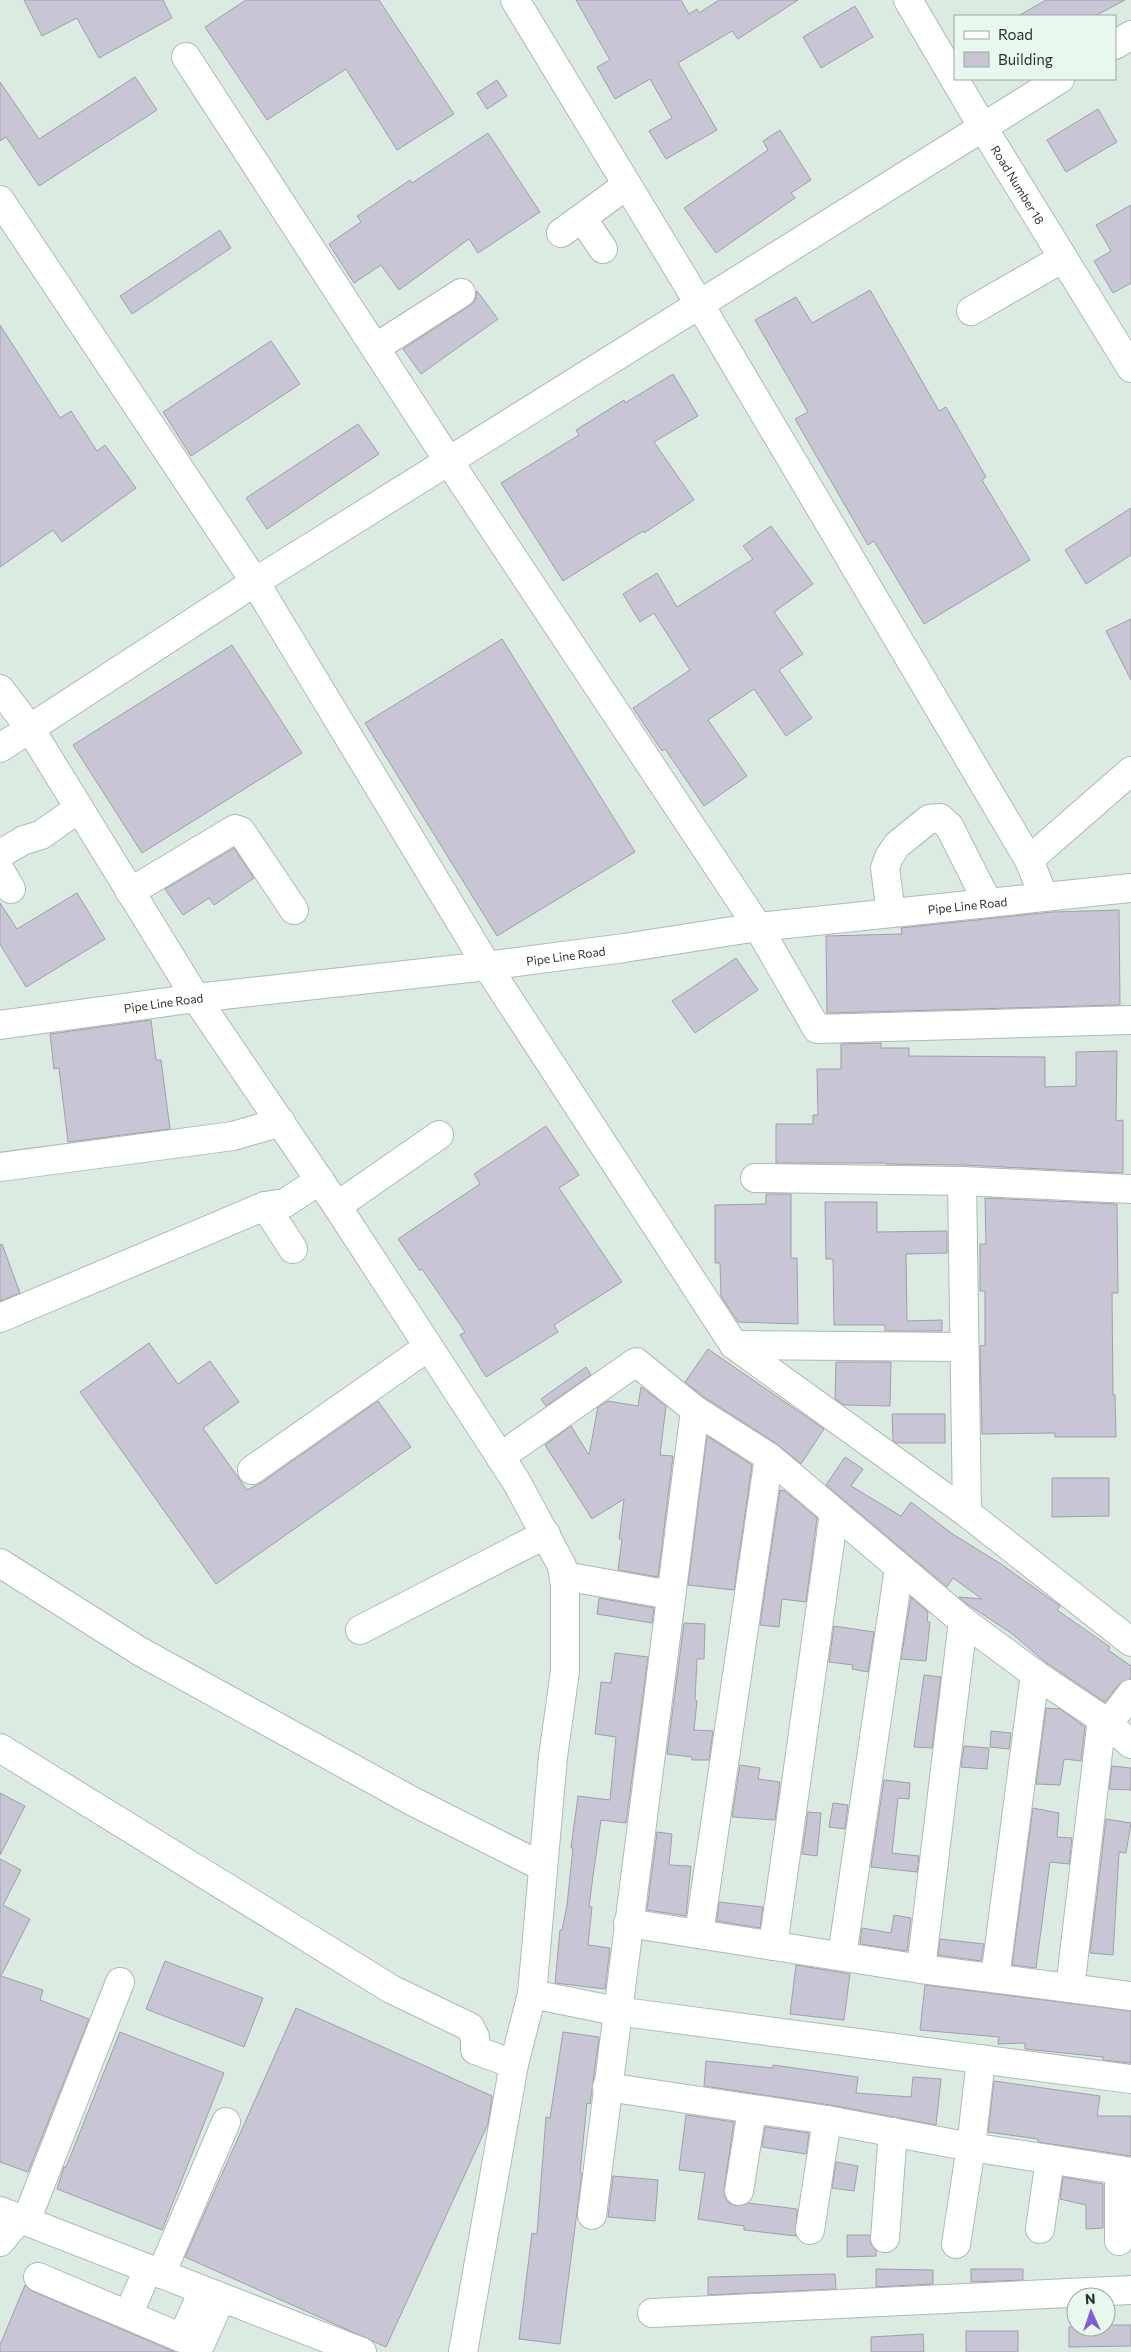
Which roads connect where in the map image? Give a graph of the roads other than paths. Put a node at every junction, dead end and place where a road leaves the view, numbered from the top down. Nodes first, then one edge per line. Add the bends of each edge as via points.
1 (515, 0) edge
2 (908, 0) edge
3 (1131, 35) edge
4 (1116, 44) edge
5 (186, 57) dead end
6 (954, 78) edge
7 (955, 80) edge
8 (1058, 80) edge
9 (982, 126) junction
10 (627, 185) junction
11 (0, 200) edge
12 (603, 249) dead end
13 (1063, 258) junction
14 (461, 293) dead end
15 (700, 305) junction
16 (971, 311) dead end
17 (375, 348) junction
18 (1131, 368) edge
19 (448, 460) junction
20 (255, 582) junction
21 (0, 689) edge
22 (30, 730) junction
23 (0, 748) edge
24 (1131, 771) edge
25 (79, 808) junction
26 (0, 854) edge
27 (1029, 860) junction
28 (1131, 888) edge
29 (130, 892) junction
30 (1044, 897) junction
31 (988, 903) junction
32 (294, 910) dead end
33 (890, 913) junction
34 (758, 928) junction
35 (487, 966) junction
36 (196, 998) junction
37 (1131, 1020) edge
38 (0, 1025) edge
39 (280, 1122) junction
40 (439, 1135) dead end
41 (0, 1167) edge
42 (755, 1178) dead end
43 (320, 1180) junction
44 (962, 1181) junction
45 (1131, 1189) edge
46 (266, 1206) junction
47 (337, 1206) junction
48 (293, 1249) dead end
49 (0, 1318) edge
50 (734, 1344) junction
51 (428, 1347) junction
52 (963, 1347) junction
53 (695, 1410) junction
54 (500, 1457) junction
55 (769, 1457) junction
56 (252, 1470) dead end
57 (834, 1513) junction
58 (967, 1513) junction
59 (546, 1534) junction
60 (0, 1563) edge
61 (899, 1568) junction
62 (564, 1576) junction
63 (671, 1595) junction
64 (963, 1621) junction
65 (360, 1630) dead end
66 (1131, 1642) edge
67 (1035, 1674) junction
68 (1131, 1694) edge
69 (1105, 1721) junction
70 (1131, 1744) edge
71 (0, 1748) edge
72 (543, 1867) junction
73 (628, 1923) junction
74 (699, 1934) junction
75 (772, 1946) junction
76 (842, 1956) junction
77 (921, 1969) junction
78 (995, 1978) junction
79 (120, 1982) dead end
80 (1070, 1988) junction
81 (532, 1994) junction
82 (1131, 1996) edge
83 (616, 2011) junction
84 (981, 2059) junction
85 (514, 2064) junction
86 (1131, 2079) edge
87 (607, 2087) junction
88 (752, 2110) junction
89 (827, 2120) junction
90 (226, 2122) dead end
91 (893, 2132) junction
92 (971, 2147) junction
93 (1050, 2159) junction
94 (1125, 2171) edge
95 (739, 2191) dead end
96 (592, 2215) dead end
97 (15, 2217) edge
98 (1040, 2229) dead end
99 (810, 2230) dead end
100 (885, 2238) dead end
101 (1119, 2241) dead end
102 (0, 2242) edge
103 (956, 2244) dead end
104 (155, 2272) junction
105 (38, 2277) dead end
106 (1131, 2290) edge
107 (212, 2294) junction
108 (652, 2314) dead end
109 (128, 2315) junction
110 (185, 2347) edge
111 (362, 2352) edge
112 (463, 2352) edge

1 - 10 street
2 - 6 street, Road Number 18
3 - 4 street
5 - 17 street
7 - 9 street, Road Number 18
8 - 9 street
9 - 13 street, Road Number 18
9 - 15 street
10 - 12 street via 571,225
10 - 15 street
11 - 20 street
13 - 16 street
13 - 18 street, Road Number 18
14 - 17 street
15 - 19 street
15 - 27 street
17 - 19 street
19 - 20 street
19 - 34 street
20 - 22 street
20 - 35 street
21 - 22 street
22 - 23 street
22 - 25 street
24 - 27 street
25 - 26 street via 41,835 24,840
25 - 29 street
27 - 30 street
28 - 30 street, Pipe Line Road
29 - 32 street via 235,829 241,831
29 - 36 street
30 - 31 street, Pipe Line Road
31 - 33 street, Pipe Line Road
31 - 33 street via 949,826 940,818 929,818 897,844 889,857 885,868
33 - 34 street, Pipe Line Road
34 - 35 street, Pipe Line Road
34 - 37 street via 817,1029
35 - 36 street, Pipe Line Road
35 - 50 street
36 - 38 street, Pipe Line Road
36 - 39 street
39 - 41 street via 233,1136
39 - 43 street
40 - 47 street
42 - 44 street
43 - 46 street via 285,1203
43 - 47 street
44 - 45 street
44 - 52 street
46 - 48 street
46 - 49 street
47 - 51 street
50 - 52 street
50 - 58 street
51 - 54 street
51 - 56 street
52 - 58 street
53 - 54 street via 636,1362
53 - 55 street
53 - 63 street
54 - 59 street
55 - 57 street
55 - 74 street
57 - 61 street
57 - 75 street
58 - 66 street
59 - 62 street
59 - 65 street
60 - 72 street via 141,1652 412,1801
61 - 64 street
61 - 76 street
62 - 63 street
62 - 72 street via 565,1671
63 - 73 street
64 - 67 street
64 - 77 street
67 - 69 street
67 - 78 street
68 - 69 street
69 - 70 street
69 - 80 street
71 - 85 street via 391,1989 470,2028 475,2037 475,2050
72 - 81 street
73 - 74 street
73 - 83 street
74 - 75 street
75 - 76 street
76 - 77 street
77 - 78 street
78 - 80 street
79 - 97 street
80 - 82 street
81 - 83 street
81 - 85 street
83 - 84 street
83 - 87 street
84 - 86 street
84 - 92 street
85 - 112 street
87 - 88 street
87 - 96 street
88 - 89 street
88 - 95 street
89 - 91 street
89 - 99 street
90 - 104 street
91 - 92 street
91 - 100 street
92 - 93 street
92 - 103 street
93 - 94 street
93 - 98 street
94 - 101 street
97 - 102 street
97 - 104 street
104 - 107 street
104 - 109 street
105 - 109 street
106 - 108 street
107 - 110 street
107 - 111 street
109 - 110 street

